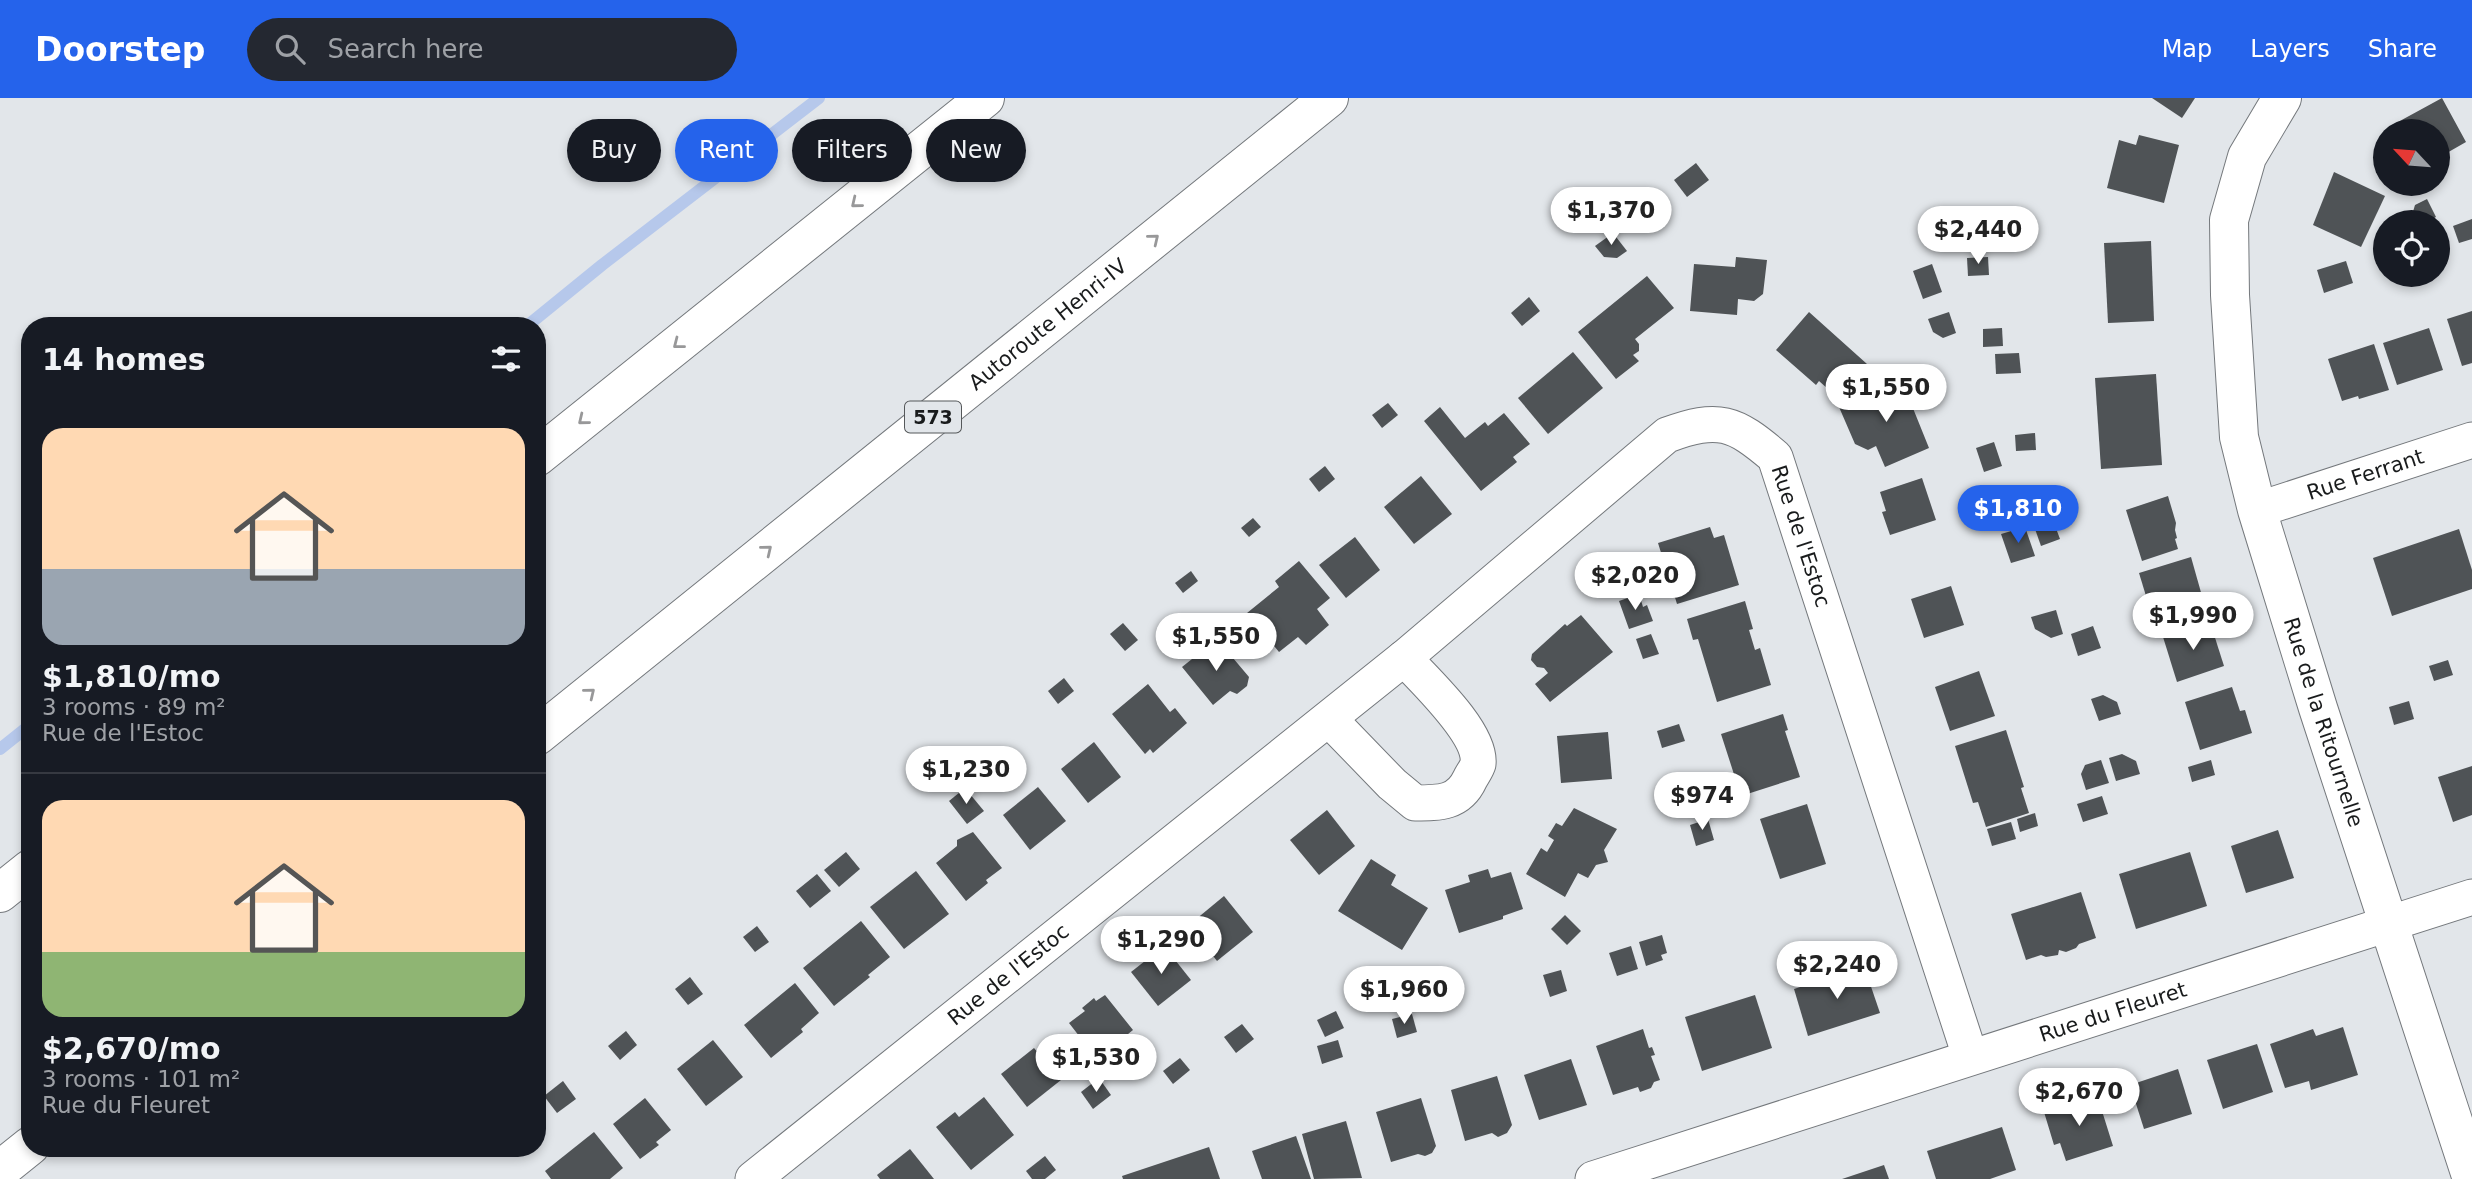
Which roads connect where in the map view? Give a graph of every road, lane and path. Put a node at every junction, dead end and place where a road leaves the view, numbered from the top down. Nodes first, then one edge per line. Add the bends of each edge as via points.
1 (985, 98) edge
2 (1329, 98) edge
3 (2282, 98) edge
4 (2472, 440) edge
5 (546, 450) edge
6 (2257, 510) junction
7 (1404, 658) junction
8 (1329, 719) junction
9 (546, 729) edge
10 (21, 876) edge
11 (0, 893) edge
12 (2472, 897) edge
13 (2389, 924) junction
14 (1970, 1056) junction
15 (21, 1153) edge
16 (0, 1170) edge
17 (753, 1179) edge
18 (1593, 1179) edge
19 (2472, 1179) edge

1 -> 5 main road
9 -> 2 main road, Autoroute Henri-IV / 573
3 - 6 main road, Rue de la Ritournelle via 2247,156 2229,220 2239,437
4 - 6 street, Rue Ferrant
6 - 13 main road, Rue de la Ritournelle
7 - 8 street, Rue de l'Estoc
7 - 8 street via 1472,737 1478,764 1464,791 1444,803 1415,803
7 - 14 street, Rue de l'Estoc via 1667,435 1695,425 1725,424 1747,434 1775,457
8 - 17 street, Rue de l'Estoc
10 - 11 main road
12 - 13 street, Rue du Fleuret
13 - 14 street, Rue du Fleuret
13 - 19 main road, Rue de la Ritournelle
14 - 18 street, Rue du Fleuret
15 - 16 main road

